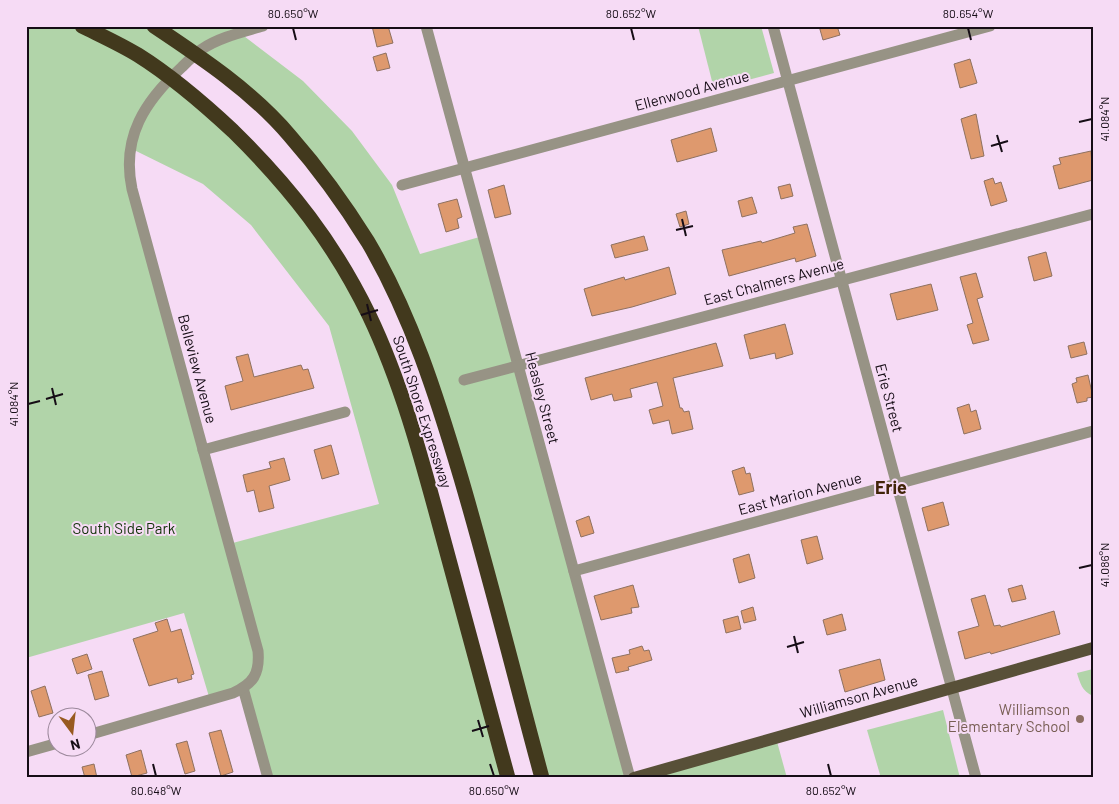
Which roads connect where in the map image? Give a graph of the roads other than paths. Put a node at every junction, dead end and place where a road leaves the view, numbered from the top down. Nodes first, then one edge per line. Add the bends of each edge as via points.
1 (82, 26) edge
2 (154, 26) edge
3 (263, 26) edge
4 (426, 26) edge
5 (773, 26) edge
6 (990, 26) edge
7 (788, 81) junction
8 (465, 169) junction
9 (402, 185) dead end
10 (1093, 214) edge
11 (841, 280) junction
12 (517, 365) junction
13 (464, 380) dead end
14 (345, 412) dead end
15 (1093, 431) edge
16 (203, 450) junction
17 (896, 484) junction
18 (574, 571) junction
19 (1093, 648) edge
20 (244, 688) junction
21 (952, 688) junction
22 (98, 732) edge
23 (48, 746) edge
24 (26, 752) edge
25 (268, 778) edge
26 (508, 778) edge
27 (542, 778) edge
28 (630, 778) edge
29 (634, 778) edge
30 (976, 778) edge

1 - 26 highway, South Shore Expressway via 137,54 198,98 282,181 326,239 369,315 396,382 418,448
2 - 27 highway, South Shore Expressway via 220,73 290,135 368,243 401,308 446,428
3 - 16 street, Belleview Avenue via 240,32 202,49 162,85 137,126 130,147 132,189
4 - 8 street, Heasley Street
5 - 7 street, Erie Street
6 - 7 street, Ellenwood Avenue
7 - 8 street, Ellenwood Avenue
7 - 11 street, Erie Street
8 - 9 street, Ellenwood Avenue
8 - 12 street, Heasley Street
10 - 11 street, East Chalmers Avenue
11 - 12 street, East Chalmers Avenue
11 - 17 street, Erie Street
12 - 13 street, East Chalmers Avenue
12 - 18 street, Heasley Street
14 - 16 street
15 - 17 street, East Marion Avenue
16 - 20 street, Belleview Avenue via 258,651 258,670
17 - 18 street, East Marion Avenue
17 - 21 street, Erie Street
18 - 28 street, Heasley Street
19 - 21 main road, Williamson Avenue
20 - 22 street
20 - 25 street
21 - 29 main road, Williamson Avenue
21 - 30 street, Erie Street
23 - 24 street

